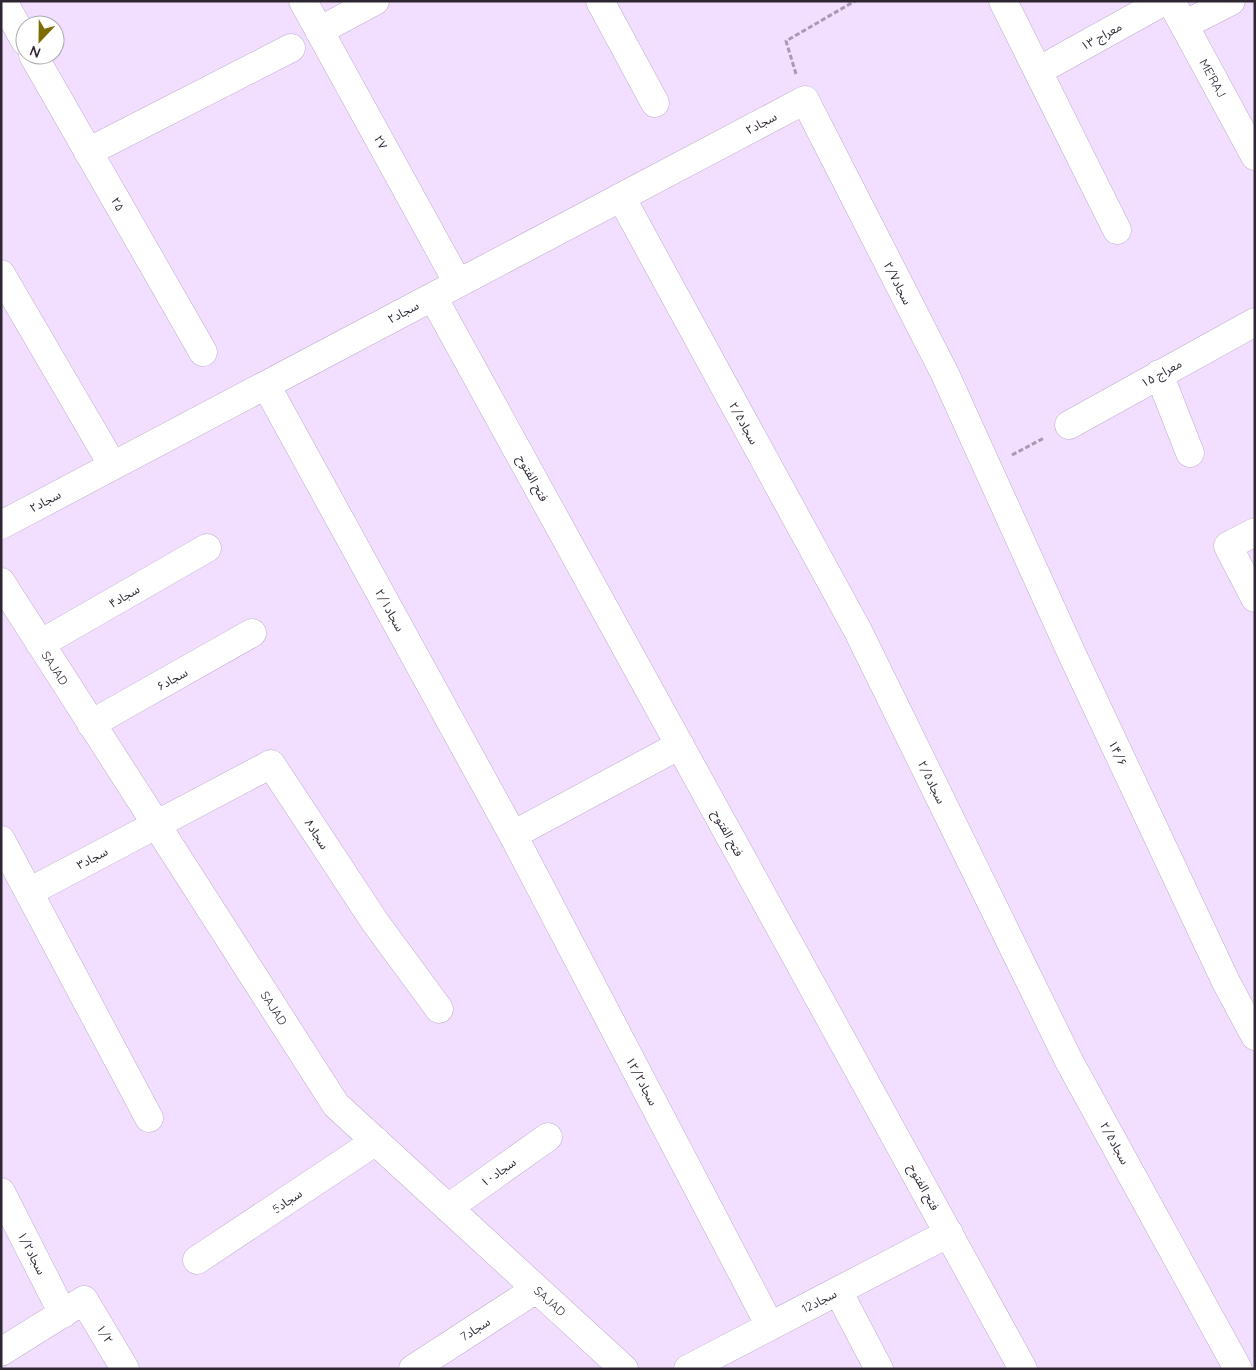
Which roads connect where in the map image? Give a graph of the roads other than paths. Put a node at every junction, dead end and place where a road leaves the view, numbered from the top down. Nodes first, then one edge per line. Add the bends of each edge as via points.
1 (3, 1) edge
2 (303, 1) edge
3 (375, 1) edge
4 (600, 1) edge
5 (1003, 1) edge
6 (1164, 1) edge
7 (1171, 1) edge
8 (1232, 1) edge
9 (15, 23) edge
10 (1184, 25) junction
11 (319, 30) junction
12 (291, 48) dead end
13 (39, 65) edge
14 (1038, 71) junction
15 (805, 100) joint
16 (655, 103) dead end
17 (88, 152) junction
18 (1255, 156) edge
19 (622, 197) junction
20 (1118, 230) dead end
21 (1, 274) edge
22 (458, 283) junction
23 (433, 297) junction
24 (1255, 322) edge
25 (203, 352) dead end
26 (1159, 374) junction
27 (266, 385) junction
28 (1069, 425) road end
29 (1190, 453) dead end
30 (112, 466) junction
31 (987, 468) joint
32 (1, 525) edge
33 (1255, 532) edge
34 (207, 548) dead end
35 (1, 582) edge
36 (1255, 598) edge
37 (252, 633) dead end
38 (40, 644) junction
39 (91, 724) junction
40 (680, 745) junction
41 (156, 824) junction
42 (513, 835) junction
43 (1, 840) edge
44 (29, 892) junction
45 (439, 1009) dead end
46 (1255, 1036) edge
47 (149, 1118) dead end
48 (548, 1137) dead end
49 (376, 1142) junction
50 (1, 1192) edge
51 (448, 1208) junction
52 (950, 1233) junction
53 (197, 1260) dead end
54 (536, 1289) junction
55 (838, 1291) junction
56 (74, 1307) junction
57 (770, 1326) junction
58 (1, 1352) edge
59 (125, 1369) edge
60 (413, 1369) edge
61 (624, 1369) edge
62 (688, 1369) edge
63 (879, 1369) edge
64 (1023, 1369) edge
65 (1238, 1369) edge

1 - 9 street
2 - 11 street, ۲۷
3 - 11 street
4 - 16 street
5 - 14 street
6 - 14 street, معراج ۱۳
7 - 10 street, ME'RAJ
8 - 10 street
10 - 18 street, ME'RAJ
11 - 22 street, ۲۷
12 - 17 street
13 - 17 street, ۲۵
14 - 20 street
15 - 19 street, ۲سجاد
15 - 31 street, سجاد۲/۷ via 944,374
17 - 25 street, ۲۵
19 - 22 street, ۲سجاد
19 - 65 street, ۲/۵سجاد via 858,631 1070,1061
21 - 30 street
22 - 23 street, ۲سجاد
23 - 27 street, ۲سجاد
23 - 40 street, فتح الفتوح
24 - 26 street, معراج ۱۵
26 - 28 street, معراج ۱۵
26 - 29 street
27 - 30 street, ۲سجاد
27 - 42 street, ۲/۱سجاد
30 - 32 street, ۲سجاد
31 - 46 street, ۱۴/۶ via 1226,982
33 - 36 street via 1228,546
34 - 38 street, ۴سجاد
35 - 38 street, SAJAD
37 - 39 street, ۶سجاد
38 - 39 street, SAJAD
39 - 41 street, SAJAD
40 - 42 street
40 - 52 street, فتح الفتوح
41 - 44 street, ۳سجاد
41 - 45 street, ۸سجاد via 271,764 375,922
41 - 49 street, SAJAD via 336,1105
42 - 57 street, ۱۲/۲سجاد
43 - 44 street
44 - 47 street
48 - 51 street, ۱۰سجاد
49 - 51 street, SAJAD
49 - 53 street, 5سجاد
50 - 56 street, ۱/۲سجاد
51 - 54 street, SAJAD
52 - 55 street, 12سجاد
52 - 64 street, فتح الفتوح
54 - 60 street, 7سجاد
54 - 61 street, SAJAD
55 - 57 street, 12سجاد
55 - 63 street
56 - 58 street
56 - 59 street, ۱/۲
57 - 62 street, 12سجاد

